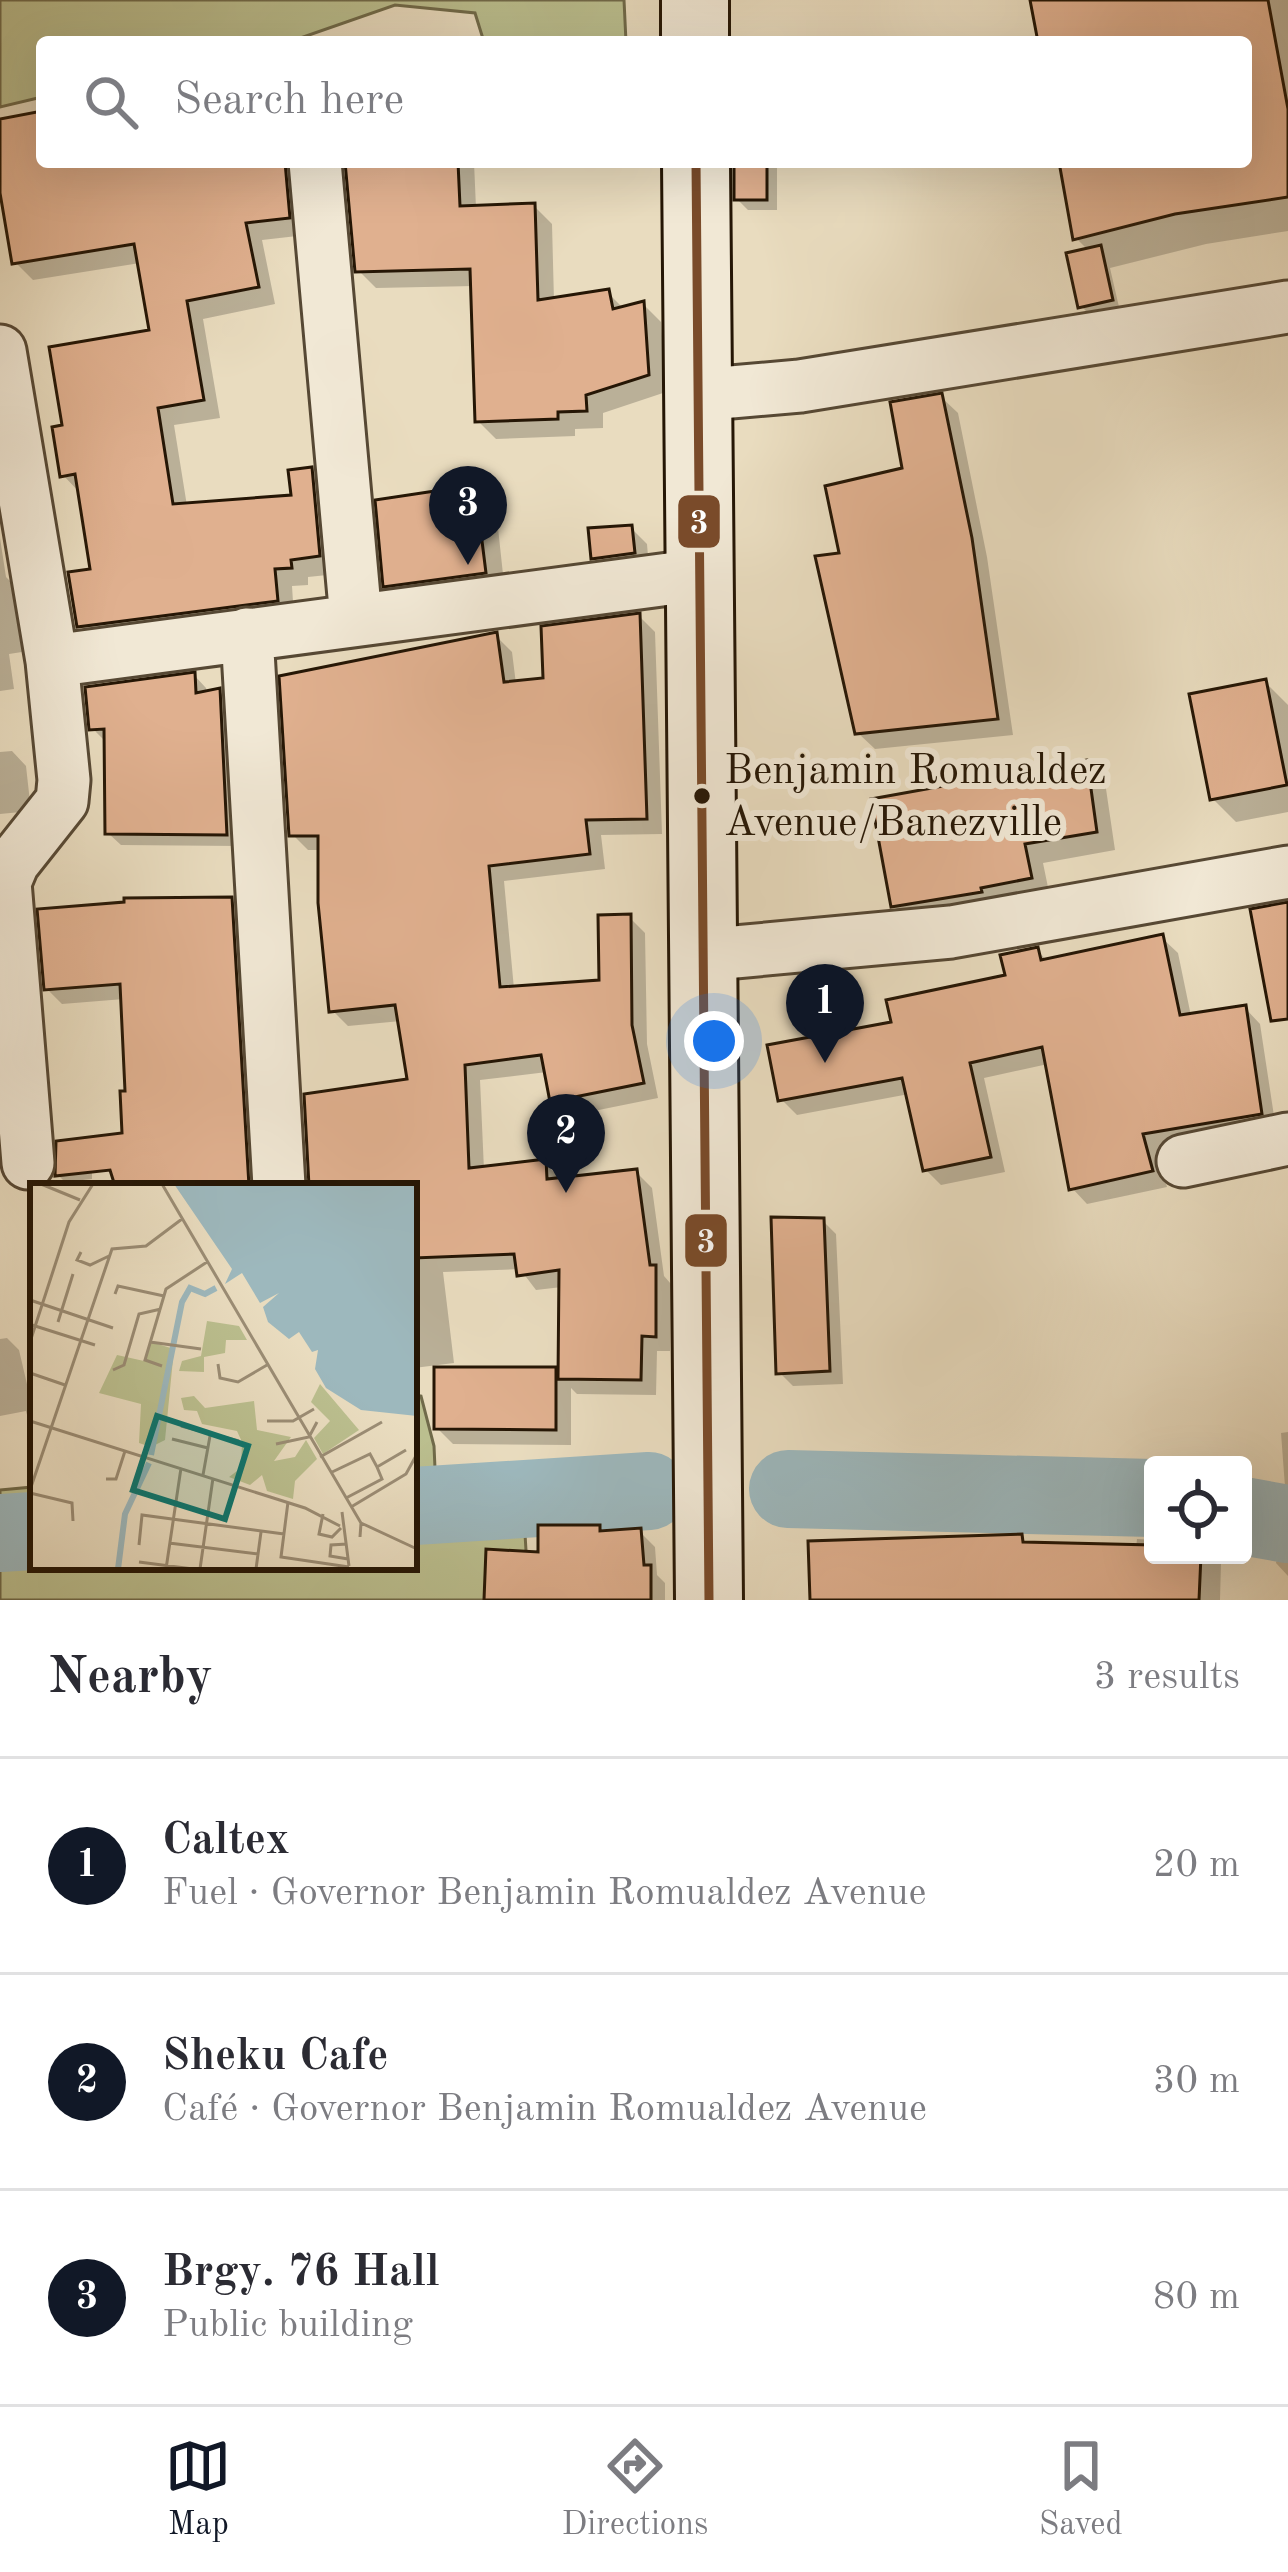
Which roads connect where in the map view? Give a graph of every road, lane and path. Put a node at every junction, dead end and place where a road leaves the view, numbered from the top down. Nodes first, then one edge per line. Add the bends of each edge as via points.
1 (695, 0) edge
2 (695, 36) edge
3 (315, 168) edge
4 (696, 168) edge
5 (1288, 307) edge
6 (0, 351) edge
7 (697, 395) junction
8 (699, 575) junction
9 (356, 619) junction
10 (247, 634) junction
11 (52, 661) junction
12 (1288, 872) edge
13 (702, 956) junction
14 (1288, 1139) edge
15 (1184, 1161) dead end
16 (28, 1162) dead end
17 (280, 1183) edge
18 (709, 1600) edge

1 - 2 main road
3 - 9 street
4 - 7 main road
5 - 7 street via 800,386
6 - 11 street
7 - 8 main road
8 - 9 street
8 - 13 main road
9 - 10 street
10 - 11 street
10 - 17 street
11 - 16 street via 62,801 4,882
12 - 13 street via 951,932
13 - 18 main road
14 - 15 street

